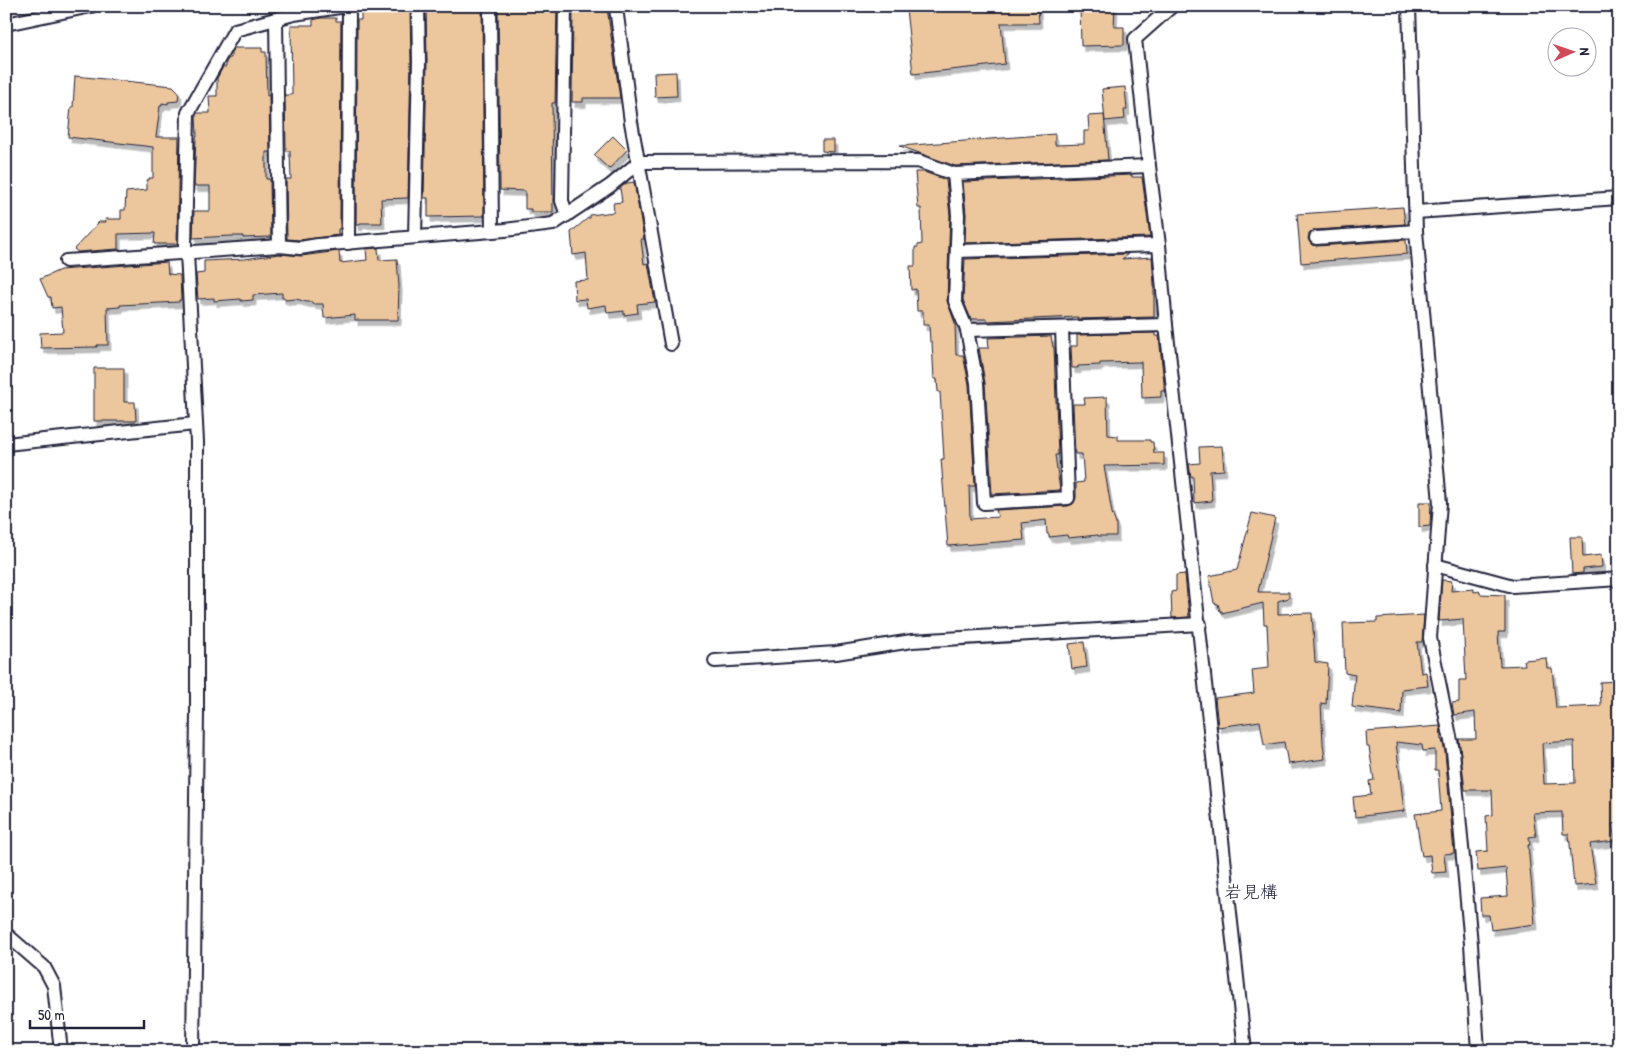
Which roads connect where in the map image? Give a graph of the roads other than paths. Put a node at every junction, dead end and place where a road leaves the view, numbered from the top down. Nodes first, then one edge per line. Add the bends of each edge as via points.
1 (91, 6) edge
2 (347, 6) edge
3 (418, 6) edge
4 (490, 6) edge
5 (565, 6) edge
6 (614, 6) edge
7 (1172, 6) edge
8 (1409, 6) edge
9 (276, 19) junction
10 (6, 24) edge
11 (639, 162) junction
12 (1149, 166) junction
13 (954, 174) junction
14 (1619, 198) edge
15 (1416, 212) junction
16 (567, 215) junction
17 (492, 231) junction
18 (1416, 231) junction
19 (415, 237) junction
20 (1316, 238) dead end
21 (348, 243) junction
22 (1159, 245) junction
23 (279, 246) junction
24 (957, 251) junction
25 (188, 253) junction
26 (66, 261) dead end
27 (1166, 325) junction
28 (1062, 329) junction
29 (967, 330) junction
30 (671, 344) dead end
31 (195, 424) junction
32 (6, 444) edge
33 (1435, 565) junction
34 (1619, 579) edge
35 (1200, 624) junction
36 (715, 661) dead end
37 (6, 934) edge
38 (61, 1051) edge
39 (193, 1051) edge
40 (1245, 1051) edge
41 (1478, 1051) edge

1 - 10 street
2 - 9 street
2 - 21 street
3 - 19 street
4 - 17 street
5 - 16 street via 562,201
6 - 11 street
7 - 12 street via 1135,39
8 - 15 street
9 - 23 street
9 - 25 street via 235,30 188,113 185,247
11 - 13 street via 918,161
11 - 16 street
11 - 30 street
12 - 13 street
12 - 22 street
13 - 24 street
14 - 15 street
15 - 18 street
16 - 17 street via 553,224
17 - 19 street
18 - 20 street
18 - 33 street via 1440,503
19 - 21 street
21 - 23 street via 300,248
22 - 24 street
22 - 27 street
23 - 25 street
24 - 29 street via 956,301
25 - 26 street
25 - 31 street
27 - 28 street
27 - 35 street
28 - 29 street
28 - 29 street via 1068,498 984,503 977,383
31 - 32 street
31 - 39 street via 197,713
33 - 34 street via 1513,586
33 - 41 street via 1430,638 1453,751 1472,944
35 - 36 street via 912,641 836,653
35 - 40 street
37 - 38 street via 44,967 54,986

